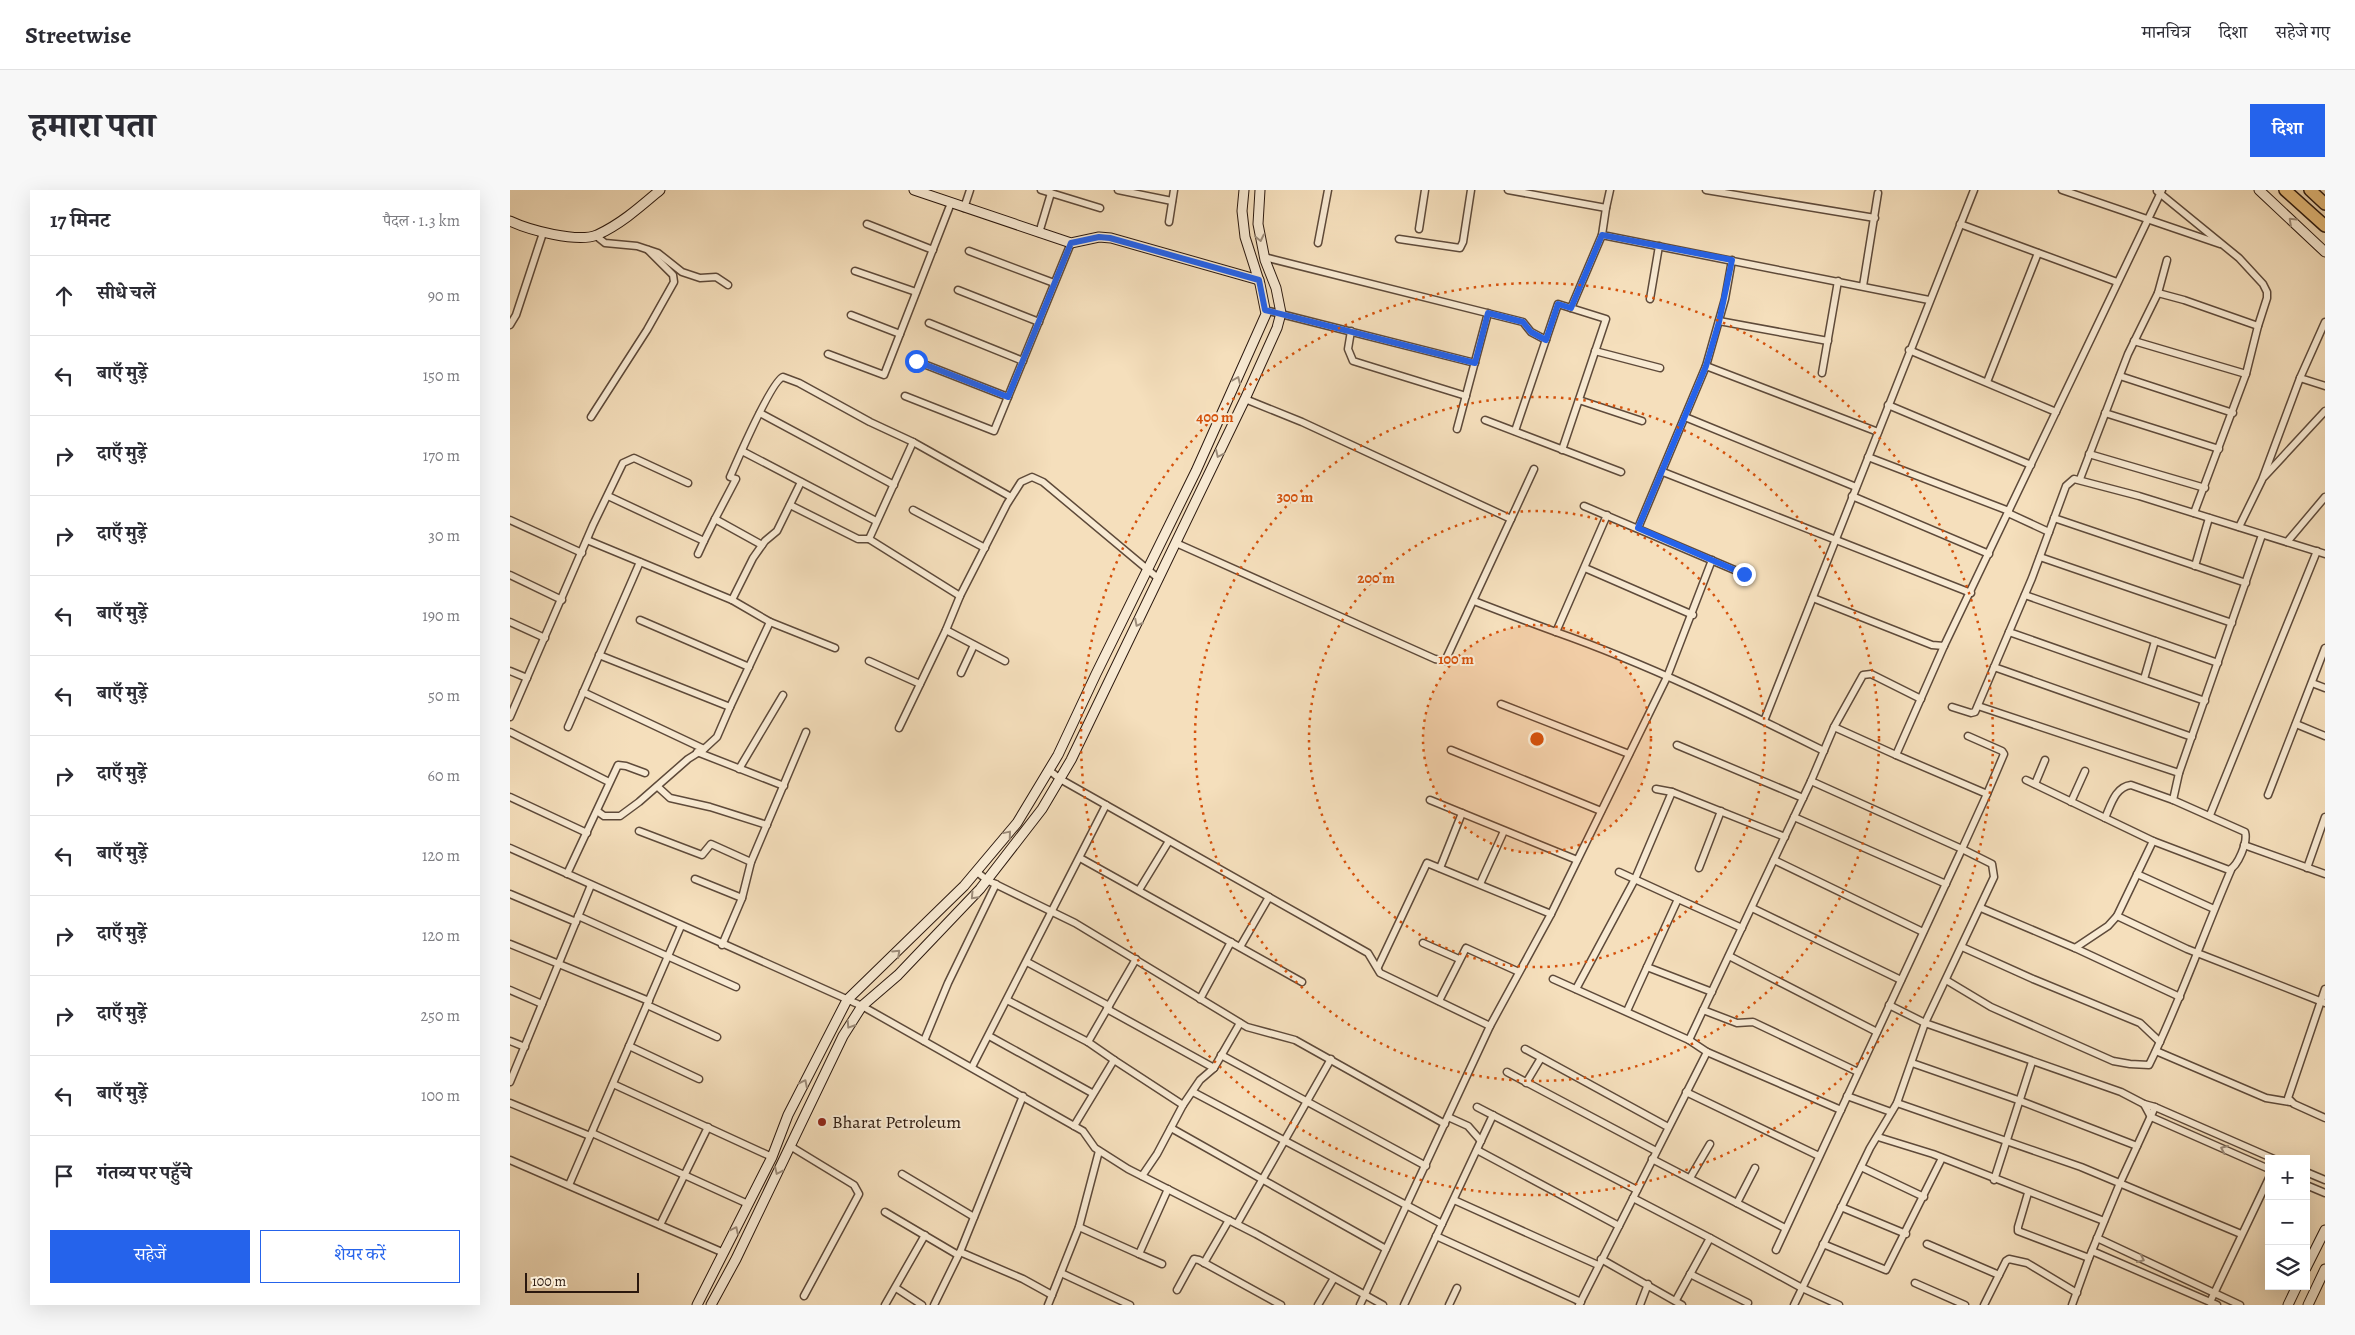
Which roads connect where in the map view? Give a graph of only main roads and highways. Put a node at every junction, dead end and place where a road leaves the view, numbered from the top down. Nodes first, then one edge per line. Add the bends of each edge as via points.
1 (2285, 190) edge
2 (2310, 190) edge
3 (2325, 204) edge
4 (2325, 226) edge

1 - 4 highway
2 - 3 highway

